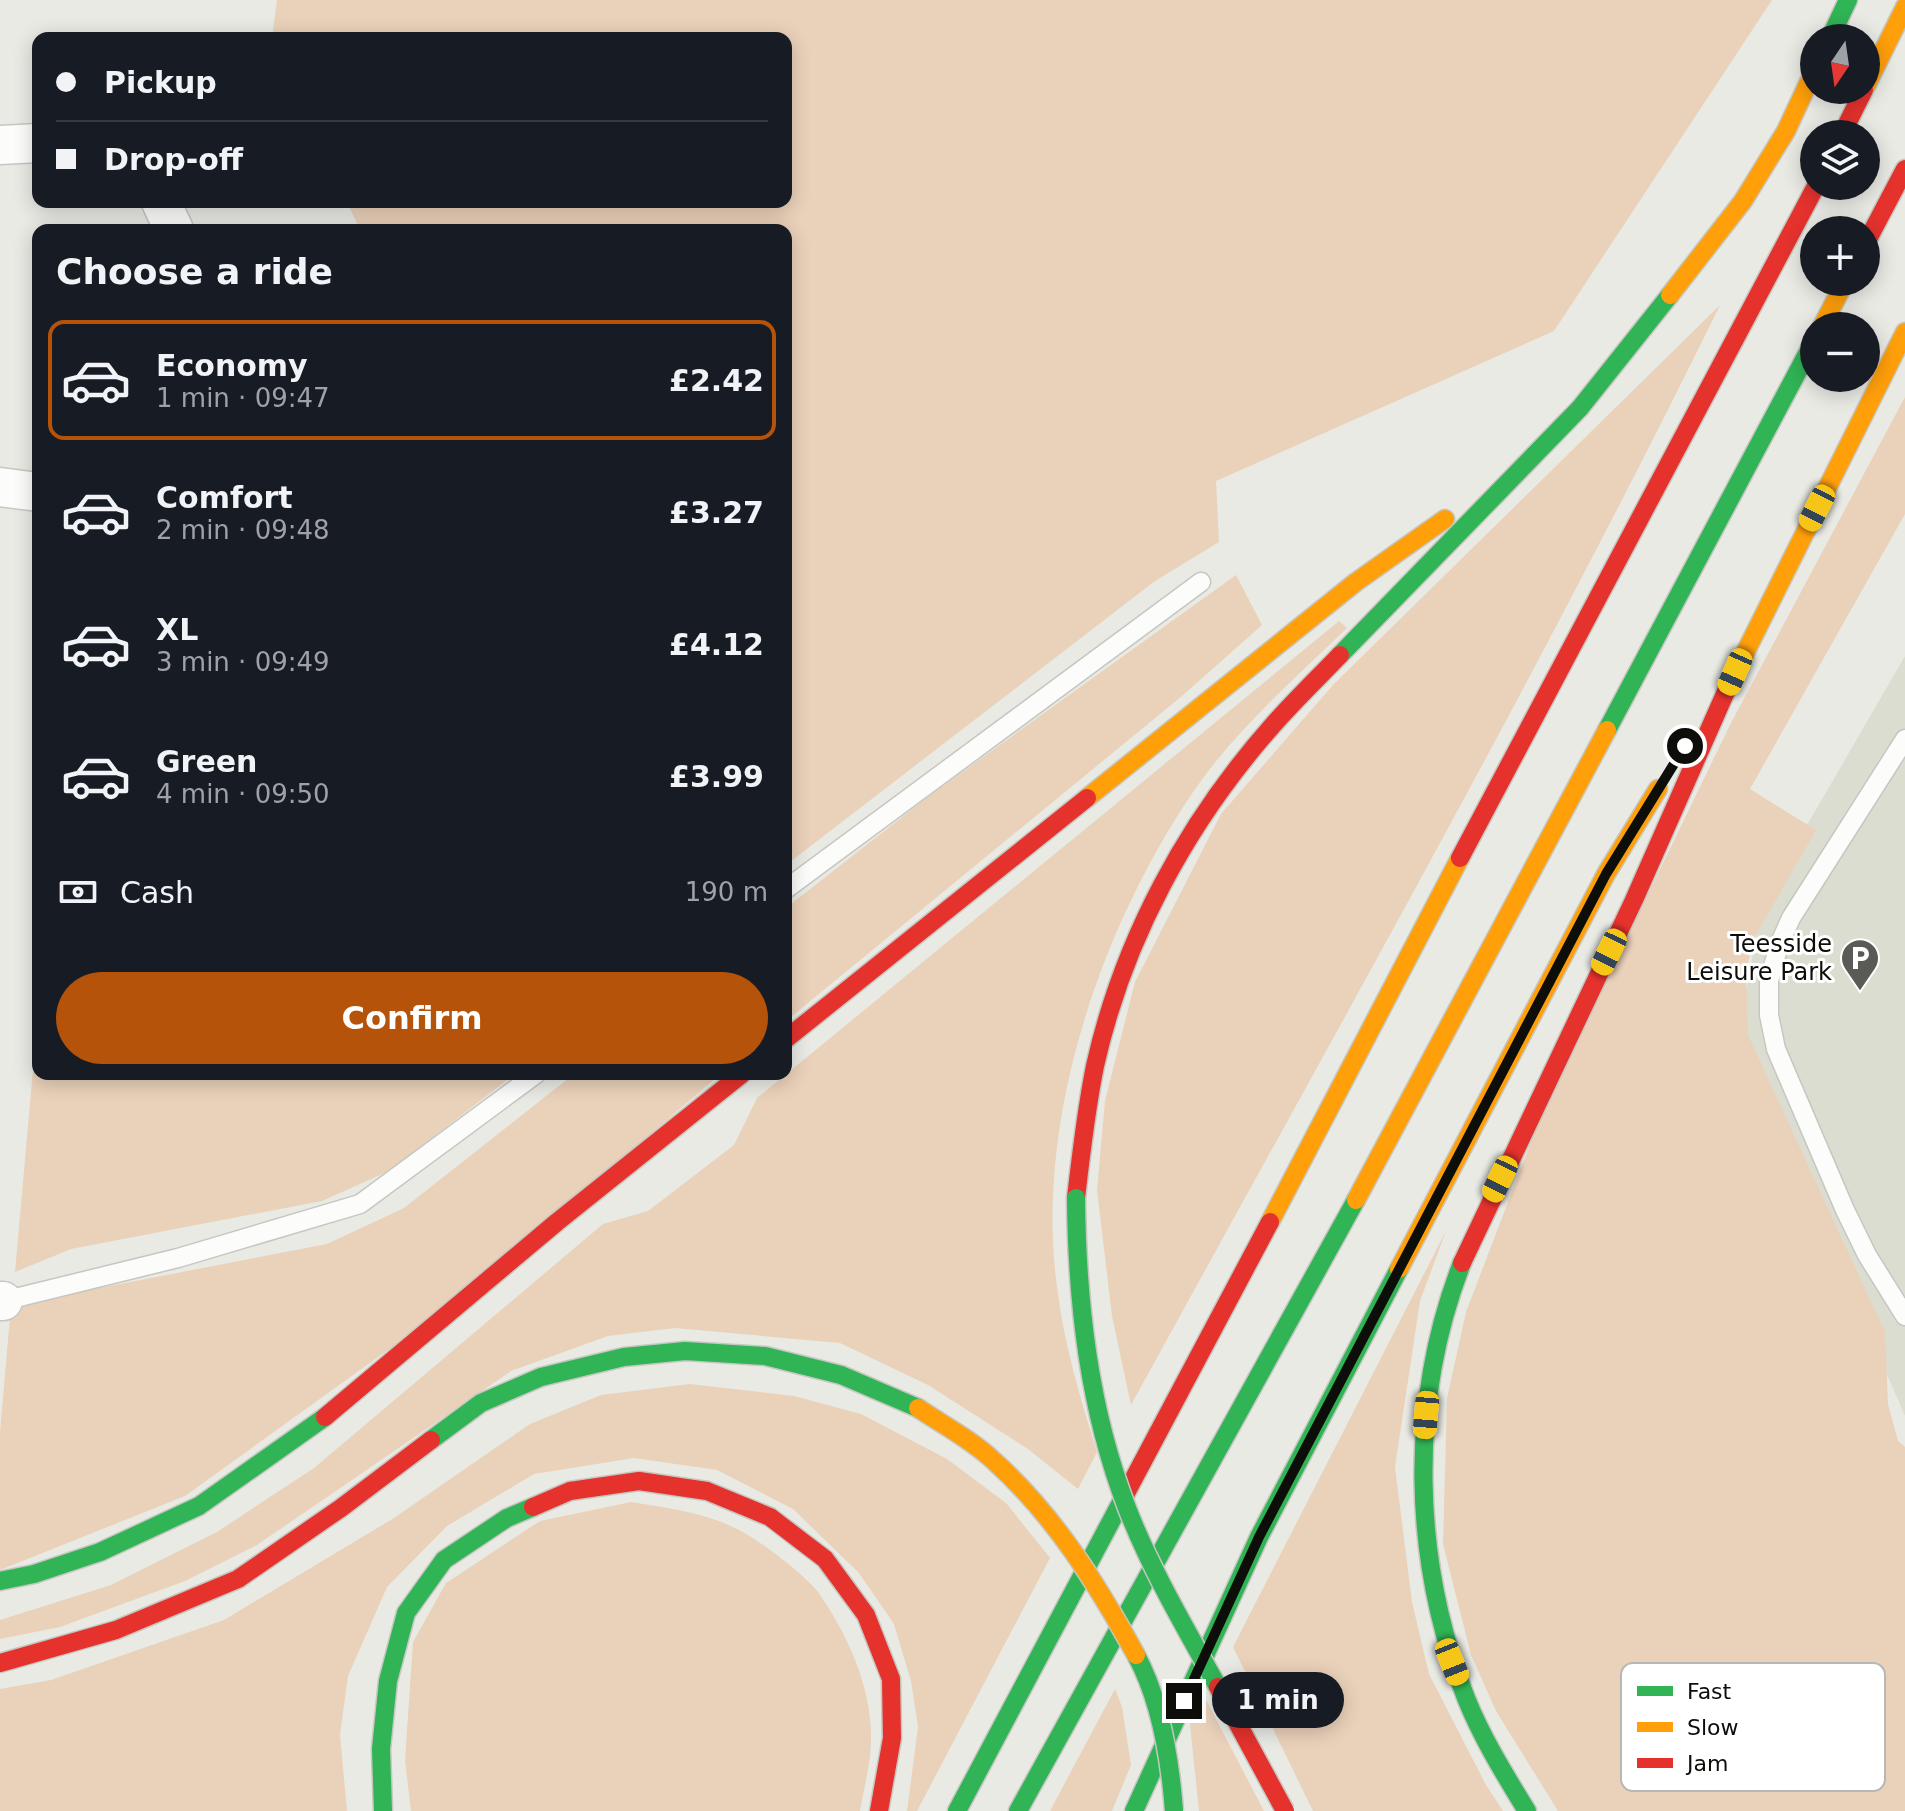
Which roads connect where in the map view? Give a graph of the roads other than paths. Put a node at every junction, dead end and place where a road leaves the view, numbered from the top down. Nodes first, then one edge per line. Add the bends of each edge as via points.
1 (1848, 0) edge
2 (1905, 7) edge
3 (1837, 24) edge
4 (1880, 58) edge
5 (1800, 101) edge
6 (32, 143) edge
7 (0, 145) edge
8 (1905, 169) edge
9 (1809, 200) edge
10 (1880, 216) edge
11 (1905, 332) edge
12 (1800, 367) edge
13 (1525, 462) junction
14 (0, 487) edge
15 (32, 491) edge
16 (1201, 582) dead end
17 (1748, 644) junction
18 (1905, 739) edge
19 (792, 885) edge
20 (792, 1034) edge
21 (528, 1080) edge
22 (734, 1080) edge
23 (2, 1301) edge
24 (1905, 1316) edge
25 (0, 1581) edge
26 (0, 1663) edge
27 (383, 1811) edge
28 (879, 1811) edge
29 (957, 1811) edge
30 (1018, 1811) edge
31 (1134, 1811) edge
32 (1174, 1811) edge
33 (1285, 1811) edge
34 (1527, 1811) edge

1 - 3 highway
2 - 4 highway
5 - 13 highway via 1743,201 1685,280 1580,408
6 - 7 street
8 - 10 highway
9 - 29 highway
11 - 17 highway
12 - 30 highway via 1391,1138
13 - 20 highway via 1356,582
13 - 33 highway, bridge via 1272,726 1185,842 1122,972 1085,1112 1076,1198 1076,1272 1103,1436 1145,1548
14 - 15 street
16 - 19 lane
17 - 31 highway via 1606,874 1259,1537
17 - 34 highway via 1636,895 1462,1260 1441,1325 1428,1392 1423,1501 1434,1596 1452,1662 1478,1726
18 - 24 lane via 1791,918 1769,981 1769,1015 1776,1049 1845,1210
21 - 23 lane via 360,1204 178,1258
22 - 25 highway via 337,1408 199,1506 100,1552
26 - 32 highway, bridge via 116,1630 238,1579 481,1403 541,1377 624,1357 685,1351 765,1356 841,1375 918,1408 993,1459 1056,1525 1149,1679 1171,1768
27 - 28 highway via 381,1749 388,1681 406,1613 444,1560 507,1518 570,1491 639,1481 707,1491 770,1517 825,1559 866,1615 891,1679 892,1738

